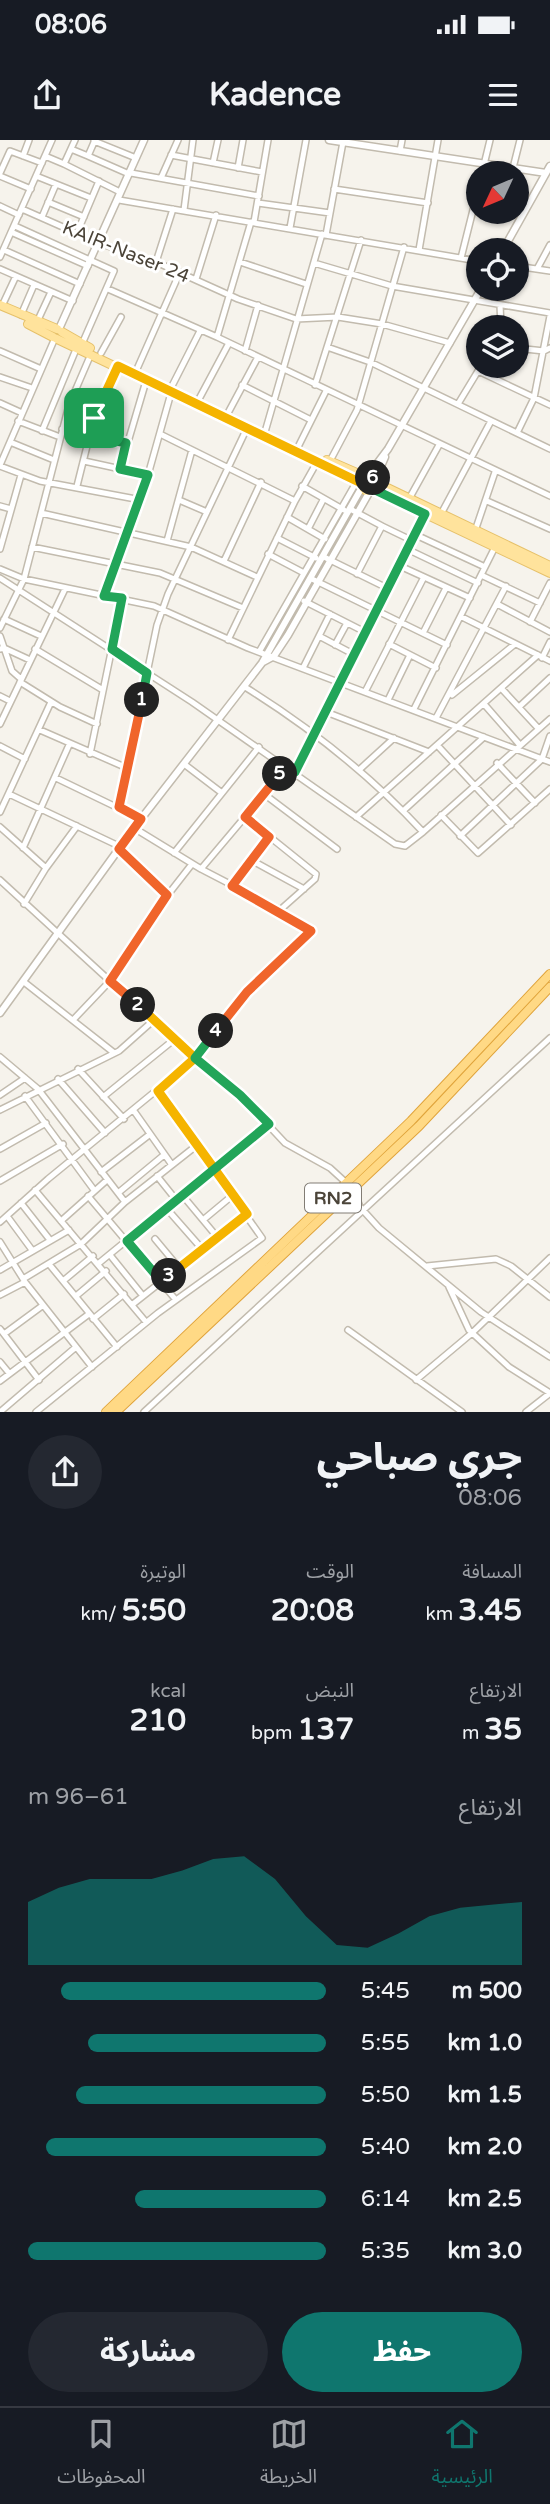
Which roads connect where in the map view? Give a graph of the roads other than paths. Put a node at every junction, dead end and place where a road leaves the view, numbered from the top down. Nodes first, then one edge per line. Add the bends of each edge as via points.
1 (29, 140) edge
2 (52, 140) edge
3 (75, 140) edge
4 (94, 140) edge
5 (113, 140) edge
6 (144, 140) edge
7 (178, 140) edge
8 (193, 140) edge
9 (218, 140) edge
10 (243, 140) edge
11 (268, 140) edge
12 (306, 140) edge
13 (329, 140) edge
14 (402, 140) edge
15 (438, 140) edge
16 (490, 140) edge
17 (520, 140) edge
18 (343, 142) junction
19 (0, 148) edge
20 (110, 148) junction
21 (71, 149) junction
22 (10, 151) junction
23 (400, 151) junction
24 (23, 156) junction
25 (45, 156) junction
26 (88, 156) junction
27 (171, 156) junction
28 (435, 157) junction
29 (190, 158) junction
30 (135, 159) junction
31 (485, 161) edge
32 (515, 161) edge
33 (466, 162) edge
34 (42, 163) junction
35 (213, 163) junction
36 (64, 164) junction
37 (238, 168) junction
38 (529, 169) edge
39 (549, 171) edge
40 (262, 172) junction
41 (130, 173) junction
42 (0, 174) edge
43 (36, 176) junction
44 (160, 178) junction
45 (99, 181) junction
46 (56, 184) junction
47 (188, 184) junction
48 (334, 188) junction
49 (31, 189) junction
50 (119, 196) junction
51 (92, 198) junction
52 (258, 200) junction
53 (48, 202) junction
54 (428, 203) junction
55 (0, 206) edge
56 (293, 207) junction
57 (173, 209) junction
58 (184, 210) junction
59 (20, 212) junction
60 (330, 213) junction
61 (216, 215) junction
62 (42, 217) junction
63 (84, 217) junction
64 (252, 222) junction
65 (470, 224) edge
66 (290, 228) junction
67 (13, 229) junction
68 (77, 233) junction
69 (324, 234) junction
70 (0, 238) edge
71 (510, 238) edge
72 (361, 240) junction
73 (7, 241) junction
74 (99, 243) junction
75 (550, 245) edge
76 (404, 247) junction
77 (4, 250) junction
78 (419, 250) junction
79 (0, 257) edge
80 (461, 258) junction
81 (466, 259) edge
82 (156, 262) junction
83 (240, 262) junction
84 (90, 263) junction
85 (314, 263) junction
86 (529, 268) edge
87 (0, 269) edge
88 (537, 269) junction
89 (550, 271) edge
90 (180, 272) junction
91 (349, 272) junction
92 (16, 276) junction
93 (196, 279) junction
94 (80, 284) junction
95 (306, 284) junction
96 (34, 285) junction
97 (392, 286) junction
98 (108, 289) junction
99 (51, 292) junction
100 (230, 295) junction
101 (466, 300) edge
102 (73, 301) junction
103 (474, 301) joint
104 (257, 305) junction
105 (500, 305) junction
106 (1, 307) edge
107 (164, 314) junction
108 (21, 315) junction
109 (500, 315) edge
110 (550, 315) edge
111 (121, 317) dead end
112 (338, 317) junction
113 (296, 319) junction
114 (37, 322) junction
115 (382, 324) junction
116 (200, 331) junction
117 (57, 334) junction
118 (217, 337) junction
119 (229, 343) junction
120 (450, 343) junction
121 (79, 345) junction
122 (327, 347) junction
123 (529, 348) edge
124 (547, 349) edge
125 (0, 351) edge
126 (245, 351) junction
127 (101, 353) junction
128 (91, 354) junction
129 (258, 357) junction
130 (370, 362) junction
131 (118, 366) junction
132 (41, 369) junction
133 (137, 369) junction
134 (282, 370) junction
135 (0, 377) edge
136 (474, 378) edge
137 (496, 378) edge
138 (147, 379) junction
139 (242, 385) junction
140 (315, 385) junction
141 (423, 387) junction
142 (32, 388) junction
143 (172, 388) junction
144 (326, 391) junction
145 (534, 398) junction
146 (199, 399) junction
147 (274, 401) junction
148 (458, 404) junction
149 (1, 405) edge
150 (358, 405) junction
151 (550, 405) edge
152 (22, 413) junction
153 (228, 413) junction
154 (311, 419) junction
155 (18, 421) junction
156 (492, 421) junction
157 (402, 426) junction
158 (247, 427) junction
159 (62, 429) junction
160 (42, 431) junction
161 (265, 432) junction
162 (516, 433) junction
163 (160, 434) junction
164 (90, 435) junction
165 (60, 438) junction
166 (10, 442) junction
167 (126, 443) junction
168 (439, 446) junction
169 (298, 447) junction
170 (550, 449) edge
171 (192, 450) junction
172 (54, 460) junction
173 (469, 460) junction
174 (84, 461) junction
175 (318, 461) junction
176 (330, 461) junction
177 (0, 466) edge
178 (228, 467) junction
179 (120, 469) junction
180 (495, 472) junction
181 (21, 475) junction
182 (148, 475) junction
183 (48, 481) junction
184 (261, 482) junction
185 (367, 483) junction
186 (76, 486) junction
187 (302, 486) junction
188 (550, 496) edge
189 (323, 499) junction
190 (409, 499) junction
191 (141, 500) junction
192 (179, 500) junction
193 (295, 501) junction
194 (487, 501) junction
195 (0, 506) edge
196 (11, 509) junction
197 (207, 512) junction
198 (350, 512) junction
199 (41, 513) junction
200 (425, 514) junction
201 (441, 514) junction
202 (287, 517) junction
203 (382, 526) junction
204 (308, 529) junction
205 (550, 529) edge
206 (475, 531) junction
207 (129, 532) junction
208 (276, 538) junction
209 (414, 538) junction
210 (325, 539) junction
211 (167, 541) junction
212 (32, 547) junction
213 (191, 547) junction
214 (495, 547) junction
215 (0, 549) edge
216 (409, 550) junction
217 (268, 554) junction
218 (314, 557) junction
219 (323, 559) junction
220 (224, 561) junction
221 (332, 561) junction
222 (116, 565) junction
223 (400, 566) junction
224 (550, 566) edge
225 (485, 567) junction
226 (0, 569) edge
227 (304, 573) junction
228 (550, 573) edge
229 (357, 574) junction
230 (481, 575) junction
231 (257, 577) junction
232 (424, 577) junction
233 (0, 578) edge
234 (175, 578) junction
235 (24, 579) junction
236 (316, 581) junction
237 (478, 583) junction
238 (550, 583) edge
239 (506, 586) junction
240 (446, 588) junction
241 (65, 589) junction
242 (389, 589) junction
243 (19, 590) junction
244 (104, 596) junction
245 (122, 598) junction
246 (470, 598) junction
247 (304, 601) junction
248 (540, 603) junction
249 (497, 604) junction
250 (243, 608) junction
251 (162, 609) junction
252 (53, 611) junction
253 (378, 611) junction
254 (330, 614) junction
255 (462, 617) junction
256 (4, 619) junction
257 (401, 622) junction
258 (530, 622) junction
259 (347, 623) junction
260 (0, 628) edge
261 (485, 628) junction
262 (550, 632) edge
263 (367, 633) junction
264 (423, 633) junction
265 (0, 636) edge
266 (41, 636) junction
267 (319, 636) junction
268 (228, 640) junction
269 (550, 642) edge
270 (388, 644) junction
271 (515, 644) junction
272 (335, 645) junction
273 (447, 645) junction
274 (2, 649) edge
275 (35, 649) junction
276 (112, 649) junction
277 (262, 653) junction
278 (355, 655) junction
279 (410, 655) junction
280 (274, 656) junction
281 (540, 656) junction
282 (30, 660) junction
283 (550, 662) edge
284 (262, 663) junction
285 (303, 668) junction
286 (436, 668) junction
287 (147, 673) junction
288 (550, 678) edge
289 (21, 680) junction
290 (341, 682) junction
291 (245, 687) junction
292 (501, 688) junction
293 (103, 690) junction
294 (365, 692) junction
295 (0, 696) edge
296 (450, 697) junction
297 (388, 700) junction
298 (10, 701) junction
299 (51, 702) junction
300 (484, 704) junction
301 (519, 707) junction
302 (414, 709) junction
303 (327, 712) junction
304 (436, 718) junction
305 (219, 719) junction
306 (550, 719) edge
307 (0, 722) edge
308 (97, 724) junction
309 (457, 727) junction
310 (538, 728) junction
311 (40, 730) junction
312 (315, 733) junction
313 (550, 736) edge
314 (484, 737) junction
315 (394, 738) junction
316 (69, 745) junction
317 (437, 745) junction
318 (0, 746) edge
319 (516, 746) junction
320 (259, 747) junction
321 (429, 752) junction
322 (90, 754) junction
323 (25, 759) junction
324 (542, 759) junction
325 (550, 762) edge
326 (184, 764) junction
327 (454, 764) junction
328 (497, 764) junction
329 (287, 767) junction
330 (127, 768) junction
331 (359, 770) junction
332 (295, 772) junction
333 (57, 778) junction
334 (474, 784) junction
335 (517, 784) junction
336 (550, 789) edge
337 (384, 792) junction
338 (222, 793) junction
339 (9, 794) junction
340 (264, 794) junction
341 (535, 803) junction
342 (494, 806) junction
343 (119, 807) junction
344 (41, 809) junction
345 (403, 811) junction
346 (0, 812) edge
347 (441, 815) junction
348 (245, 817) junction
349 (356, 817) junction
350 (141, 819) junction
351 (511, 825) junction
352 (77, 826) junction
353 (0, 827) edge
354 (134, 828) junction
355 (423, 832) junction
356 (460, 835) junction
357 (269, 837) junction
358 (23, 848) junction
359 (120, 848) junction
360 (337, 849) dead end
361 (174, 853) junction
362 (251, 860) junction
363 (192, 864) junction
364 (46, 869) junction
365 (201, 869) junction
366 (0, 880) edge
367 (232, 886) junction
368 (304, 888) junction
369 (167, 895) junction
370 (24, 904) junction
371 (277, 910) junction
372 (58, 935) junction
373 (550, 974) edge
374 (110, 981) junction
375 (24, 982) junction
376 (550, 987) edge
377 (0, 1013) edge
378 (155, 1019) junction
379 (74, 1020) junction
380 (176, 1038) junction
381 (550, 1038) edge
382 (113, 1052) junction
383 (195, 1058) junction
384 (1, 1060) edge
385 (78, 1069) junction
386 (25, 1078) junction
387 (58, 1079) junction
388 (38, 1089) junction
389 (158, 1091) junction
390 (0, 1095) edge
391 (25, 1097) junction
392 (103, 1097) junction
393 (0, 1110) edge
394 (134, 1111) junction
395 (124, 1119) junction
396 (46, 1123) junction
397 (269, 1124) junction
398 (105, 1133) junction
399 (149, 1135) junction
400 (63, 1144) junction
401 (197, 1146) junction
402 (0, 1149) edge
403 (85, 1150) junction
404 (164, 1156) junction
405 (73, 1160) junction
406 (172, 1166) junction
407 (215, 1171) junction
408 (101, 1172) junction
409 (157, 1176) junction
410 (107, 1180) junction
411 (0, 1181) edge
412 (350, 1186) junction
413 (94, 1190) junction
414 (35, 1191) junction
415 (118, 1193) junction
416 (233, 1195) junction
417 (88, 1196) junction
418 (180, 1199) junction
419 (125, 1202) junction
420 (21, 1203) junction
421 (167, 1209) junction
422 (363, 1213) junction
423 (247, 1214) junction
424 (7, 1216) junction
425 (109, 1219) junction
426 (202, 1220) junction
427 (61, 1221) junction
428 (0, 1223) edge
429 (69, 1230) junction
430 (218, 1238) junction
431 (155, 1239) dead end
432 (50, 1240) junction
433 (127, 1241) junction
434 (0, 1242) edge
435 (81, 1244) junction
436 (32, 1250) junction
437 (203, 1250) junction
438 (110, 1255) junction
439 (93, 1256) junction
440 (550, 1258) edge
441 (12, 1263) junction
442 (99, 1263) junction
443 (49, 1264) junction
444 (426, 1266) junction
445 (0, 1269) edge
446 (180, 1269) junction
447 (106, 1271) junction
448 (526, 1279) junction
449 (24, 1281) junction
450 (63, 1281) junction
451 (161, 1281) junction
452 (244, 1287) junction
453 (449, 1287) junction
454 (124, 1294) junction
455 (0, 1295) edge
456 (76, 1296) junction
457 (143, 1296) junction
458 (550, 1297) edge
459 (176, 1300) junction
460 (133, 1304) junction
461 (42, 1306) junction
462 (91, 1317) junction
463 (488, 1317) junction
464 (146, 1322) junction
465 (2, 1331) edge
466 (348, 1331) dead end
467 (472, 1333) junction
468 (65, 1334) junction
469 (76, 1347) junction
470 (117, 1347) junction
471 (550, 1357) edge
472 (25, 1361) junction
473 (0, 1362) edge
474 (92, 1367) junction
475 (9, 1373) junction
476 (39, 1380) junction
477 (415, 1380) junction
478 (0, 1381) edge
479 (549, 1393) edge
480 (0, 1412) edge
481 (36, 1412) edge
482 (106, 1412) edge
483 (116, 1412) edge
484 (144, 1412) edge
485 (463, 1412) edge
486 (526, 1412) edge

1 - 24 street
2 - 25 street
3 - 21 street
4 - 20 street
4 - 26 street
5 - 20 street
6 - 30 street
7 - 27 street
8 - 29 street
9 - 35 street
10 - 37 street
11 - 40 street
12 - 56 street
13 - 18 street
14 - 23 street
15 - 28 street
16 - 31 street
17 - 32 street
18 - 23 street
18 - 48 street
19 - 22 street
20 - 30 street
21 - 26 street
21 - 36 street
22 - 24 street
22 - 42 street
23 - 28 street
24 - 34 street
25 - 34 street
25 - 36 street
26 - 41 street
27 - 29 street
27 - 44 street
28 - 33 street
28 - 54 street
29 - 35 street
29 - 47 street
30 - 41 street
34 - 43 street
35 - 37 street
36 - 45 street
37 - 40 street
38 - 39 street
39 - 71 street
40 - 52 street
41 - 44 street
41 - 50 street
42 - 49 street
43 - 46 street
43 - 49 street
44 - 47 street
45 - 50 street
45 - 51 street
46 - 51 street
46 - 53 street
47 - 52 street
47 - 58 street
48 - 54 street
48 - 60 street
49 - 59 street
50 - 57 street
50 - 74 street
51 - 63 street
52 - 56 street
52 - 64 street
53 - 62 street
53 - 63 street
54 - 78 street
55 - 59 street, KAIR-Naser 24
56 - 60 street
56 - 66 street
57 - 58 street
57 - 82 street
58 - 61 street
59 - 62 street, KAIR-Naser 24
59 - 67 street
60 - 69 street
61 - 64 street
61 - 93 street
62 - 68 street, KAIR-Naser 24
63 - 68 street
64 - 66 street
64 - 83 street
65 - 80 street
66 - 69 street
67 - 73 street
67 - 84 street
68 - 74 street, KAIR-Naser 24
69 - 72 street
69 - 85 street
70 - 73 street
72 - 76 street
72 - 91 street
73 - 77 street
74 - 82 street, KAIR-Naser 24
74 - 84 street
75 - 88 street
76 - 78 street
76 - 97 street
77 - 79 street
77 - 94 street
78 - 80 street
80 - 81 street
82 - 90 street, KAIR-Naser 24
83 - 95 street
83 - 100 street
84 - 94 street
84 - 98 street via 114,271
85 - 91 street
85 - 95 street
86 - 88 street
87 - 92 street
88 - 89 street
90 - 93 street, KAIR-Naser 24
90 - 107 street
91 - 97 street
91 - 112 street
92 - 96 street
92 - 106 street
93 - 100 street, KAIR-Naser 24
94 - 102 street
95 - 113 street
96 - 99 street
96 - 108 street
97 - 101 street
97 - 115 street
98 - 107 street
98 - 121 street
99 - 102 street
99 - 114 street
100 - 104 street, KAIR-Naser 24
100 - 118 street
102 - 117 street
103 - 105 street
103 - 120 street
104 - 113 street, KAIR-Naser 24
104 - 126 street
105 - 109 street
105 - 110 street
106 - 108 main road
106 - 117 main road
107 - 116 street
107 - 133 street
108 - 114 main road
110 - 124 street
111 - 127 street
112 - 113 street
112 - 115 street
112 - 122 street
113 - 134 street
114 - 117 main road
115 - 120 street
115 - 130 street
116 - 118 street
116 - 143 street
117 - 121 main road
117 - 132 street
118 - 119 street
119 - 126 street
119 - 146 street
120 - 141 street
121 - 127 main road
121 - 128 main road
121 - 160 street
122 - 130 street
122 - 140 street
123 - 124 street
124 - 145 street
125 - 132 street
126 - 129 street
127 - 133 main road
128 - 131 main road
128 - 159 street
129 - 134 street
129 - 139 street
130 - 141 street
130 - 150 street
131 - 138 main road
131 - 164 street
132 - 142 street
133 - 143 main road
134 - 140 street
134 - 147 street
135 - 142 street
136 - 148 street
137 - 145 street
138 - 143 main road
138 - 167 street
139 - 147 street
139 - 153 street
140 - 144 street
141 - 148 street
141 - 157 street
142 - 152 street
143 - 146 main road
143 - 158 main road
143 - 163 street
144 - 150 street
144 - 154 street
145 - 151 street
145 - 162 street
146 - 153 main road
147 - 154 street
147 - 161 street
148 - 156 street
149 - 152 street
150 - 157 street
150 - 176 street
152 - 155 street
153 - 161 main road
154 - 169 street
155 - 160 street
155 - 166 street
156 - 162 street
156 - 173 street
157 - 168 street
157 - 185 street
158 - 175 main road
158 - 178 street
159 - 164 street
159 - 165 street
160 - 165 street
161 - 169 main road
162 - 170 street
163 - 171 street
163 - 182 street
164 - 167 street
164 - 174 street
165 - 172 street
166 - 172 street
166 - 177 street
167 - 179 street
168 - 173 street
168 - 190 street
169 - 176 main road
171 - 178 street
171 - 192 street
172 - 183 street
173 - 180 street
173 - 201 street
174 - 179 street
174 - 186 street
175 - 185 main road
175 - 187 street
176 - 185 main road
177 - 181 street
178 - 184 street
178 - 197 street
179 - 182 street
180 - 188 street
180 - 194 street
181 - 183 street
181 - 196 street
182 - 191 street
183 - 186 street
183 - 199 street
184 - 193 street
184 - 220 street
185 - 190 main road
185 - 198 street
185 - 198 street
185 - 200 main road
186 - 191 street
187 - 189 street
187 - 193 street
189 - 198 street
189 - 204 street
190 - 201 main road
191 - 207 street
192 - 197 street
192 - 211 street
193 - 202 street
194 - 205 street
194 - 206 street
195 - 196 street
196 - 215 street
197 - 213 street
198 - 203 street
198 - 210 street
198 - 219 street
198 - 221 street
199 - 207 street
199 - 212 street
200 - 209 street
200 - 214 main road
201 - 206 main road
202 - 204 street
202 - 208 street
203 - 209 street
203 - 229 street
204 - 210 street
206 - 224 main road
207 - 211 street
207 - 222 street
208 - 217 street
208 - 218 street
209 - 216 street
209 - 225 street
210 - 218 street
211 - 213 street
212 - 222 street
212 - 235 street
213 - 220 street
213 - 234 street
214 - 225 street
214 - 228 main road
216 - 223 street
216 - 237 street
217 - 227 street
217 - 231 street
218 - 219 street
218 - 227 street
219 - 221 street
219 - 236 street
220 - 231 street
221 - 229 street
221 - 236 street
222 - 234 street
222 - 244 street
223 - 232 street
223 - 242 street
225 - 230 street
226 - 235 street
227 - 277 street
229 - 242 street
230 - 237 street
230 - 239 street
231 - 250 street
232 - 240 street
232 - 257 street
233 - 243 street
234 - 250 street
234 - 251 street
235 - 241 street
235 - 243 street
236 - 247 street
236 - 253 street
237 - 246 street
238 - 248 street
239 - 248 street
239 - 249 street
240 - 246 street
240 - 264 street
241 - 244 street
241 - 252 street
242 - 253 street
243 - 252 street
243 - 256 street
244 - 245 street
245 - 251 street
245 - 276 street
246 - 255 street
247 - 254 street
247 - 277 street
247 - 280 street
248 - 258 street
249 - 258 street
249 - 261 street
250 - 268 street
251 - 268 street
251 - 287 street
252 - 266 street
252 - 276 street
253 - 257 street
253 - 263 street
254 - 259 street
254 - 267 street
255 - 261 street
255 - 273 street
256 - 260 street
256 - 266 street
257 - 264 street
257 - 270 street
258 - 262 street
259 - 263 street
259 - 272 street
261 - 271 street
261 - 296 street
263 - 278 street
264 - 273 street
265 - 274 street
266 - 275 street
267 - 272 street
267 - 285 street
268 - 277 street
269 - 281 street
270 - 279 street
270 - 294 street
271 - 281 street
271 - 296 street
272 - 278 street
273 - 286 street
274 - 282 street
274 - 289 street
275 - 282 street
275 - 293 street
276 - 287 street
276 - 293 street
277 - 280 street
277 - 284 street
278 - 290 street
279 - 286 street
279 - 297 street
280 - 284 street
280 - 285 street
281 - 283 street
281 - 292 street
282 - 289 street
284 - 291 street
285 - 290 street
286 - 302 street
287 - 305 street
287 - 330 street
288 - 301 street
289 - 298 street
289 - 299 street
290 - 294 street
290 - 303 street
291 - 305 street
291 - 312 street
292 - 300 street
292 - 301 street
293 - 308 street
294 - 297 street
295 - 298 street
296 - 304 street
297 - 302 street
298 - 307 street
299 - 308 street
299 - 311 street
300 - 309 street
300 - 319 street
301 - 310 street
302 - 304 street
303 - 312 street
303 - 315 street
304 - 309 street
305 - 320 street
305 - 326 street
306 - 310 street
308 - 322 street
309 - 314 street
309 - 317 street
310 - 319 street
311 - 316 street
311 - 323 street
312 - 331 street
312 - 332 street
313 - 324 street
314 - 319 street
314 - 327 street
315 - 321 street
315 - 331 street
316 - 322 street
316 - 333 street
317 - 321 street
317 - 327 street
318 - 323 street
319 - 324 street
319 - 328 street
320 - 329 street
320 - 338 street
321 - 337 street
322 - 330 street
323 - 339 street
324 - 325 street
324 - 335 street
326 - 338 street
326 - 350 street
327 - 334 street
327 - 345 street
328 - 334 street
328 - 335 street
329 - 332 street
329 - 340 street
330 - 343 street
331 - 337 street
332 - 349 street
333 - 343 street
333 - 344 street
334 - 342 street
334 - 347 street
335 - 341 street
335 - 342 street
336 - 341 street
337 - 345 street
337 - 349 street
338 - 361 street
339 - 344 street
339 - 346 street
340 - 348 street
340 - 360 street
341 - 351 street
342 - 351 street
342 - 356 street
343 - 350 street
344 - 352 street
344 - 358 street
345 - 355 street
347 - 355 street
347 - 356 street
348 - 357 street
348 - 365 street
349 - 355 street via 399,846 410,844
350 - 354 street
351 - 356 street via 478,853
352 - 359 street
352 - 364 street
353 - 358 street
354 - 359 street
354 - 361 street
357 - 362 street
357 - 368 street via 315,872 315,879
358 - 364 street
359 - 369 street
359 - 372 street
361 - 363 street
362 - 367 street
362 - 368 street
363 - 365 street
363 - 369 street
364 - 370 street
365 - 367 street
366 - 370 street
367 - 371 street
368 - 371 street
369 - 374 street
370 - 372 street
371 - 383 street via 311,931 247,992
372 - 374 street
372 - 375 street
373 - 412 highway, RN2
374 - 378 street
374 - 379 street
375 - 377 street
375 - 379 street
376 - 412 highway, RN2 via 433,1112
378 - 380 street
378 - 382 street
379 - 382 street
380 - 383 street
380 - 392 street
381 - 422 street
382 - 385 street
383 - 389 street
383 - 397 street
384 - 386 street
385 - 387 street
385 - 392 street
386 - 388 street
386 - 390 street
387 - 388 street
387 - 398 street
388 - 391 street
388 - 403 street
389 - 394 street
389 - 401 street
391 - 393 street
391 - 396 street
392 - 395 street
394 - 395 street
394 - 399 street
395 - 398 street
396 - 400 street
396 - 402 street
397 - 407 street
397 - 412 street via 288,1145 330,1168
398 - 403 street
399 - 404 street
399 - 408 street
400 - 405 street
400 - 411 street
401 - 406 street
401 - 407 street
403 - 405 street
403 - 408 street
404 - 406 street
404 - 415 street
405 - 413 street
405 - 414 street
406 - 409 street
407 - 416 street
407 - 418 street
408 - 410 street
409 - 418 street
409 - 419 street
410 - 413 street
410 - 415 street
412 - 422 street
412 - 452 highway, RN2
413 - 417 street
414 - 420 street
414 - 427 street
415 - 419 street
416 - 423 street
416 - 426 street
417 - 425 street
417 - 427 street
418 - 421 street
418 - 426 street
419 - 425 street
420 - 424 street
420 - 432 street
421 - 433 street
421 - 437 street
422 - 444 street
422 - 484 street
423 - 430 street
423 - 459 street via 261,1238
424 - 428 street
424 - 436 street
425 - 433 street
425 - 435 street
426 - 430 street
427 - 429 street
429 - 432 street
429 - 435 street
430 - 437 street
431 - 446 street
432 - 436 street
433 - 438 street
433 - 451 street
434 - 441 street
435 - 439 street
435 - 443 street
436 - 441 street
437 - 446 street
438 - 442 street
438 - 457 street
439 - 442 street
439 - 450 street
440 - 448 street
441 - 445 street
441 - 449 street
442 - 447 street
443 - 449 street
443 - 450 street
444 - 448 street via 496,1259
444 - 453 street
446 - 451 street
447 - 454 street
447 - 456 street
448 - 458 street
448 - 463 street
449 - 455 street
449 - 461 street
450 - 456 street
451 - 457 street
451 - 459 street
452 - 482 highway, RN2
452 - 483 highway, RN2
453 - 463 street
453 - 467 street via 463,1324
454 - 460 street
454 - 462 street
456 - 462 street
457 - 460 street
459 - 464 street
460 - 464 street
461 - 465 street
461 - 468 street
462 - 468 street
462 - 470 street
463 - 467 street
463 - 471 street
464 - 470 street
465 - 472 street
466 - 477 street
467 - 477 street
467 - 479 street via 504,1363
468 - 469 street
468 - 472 street
469 - 474 street
469 - 476 street
470 - 474 street
472 - 475 street
472 - 476 street
473 - 475 street
474 - 481 street
475 - 478 street
476 - 480 street
477 - 485 street
479 - 486 street

